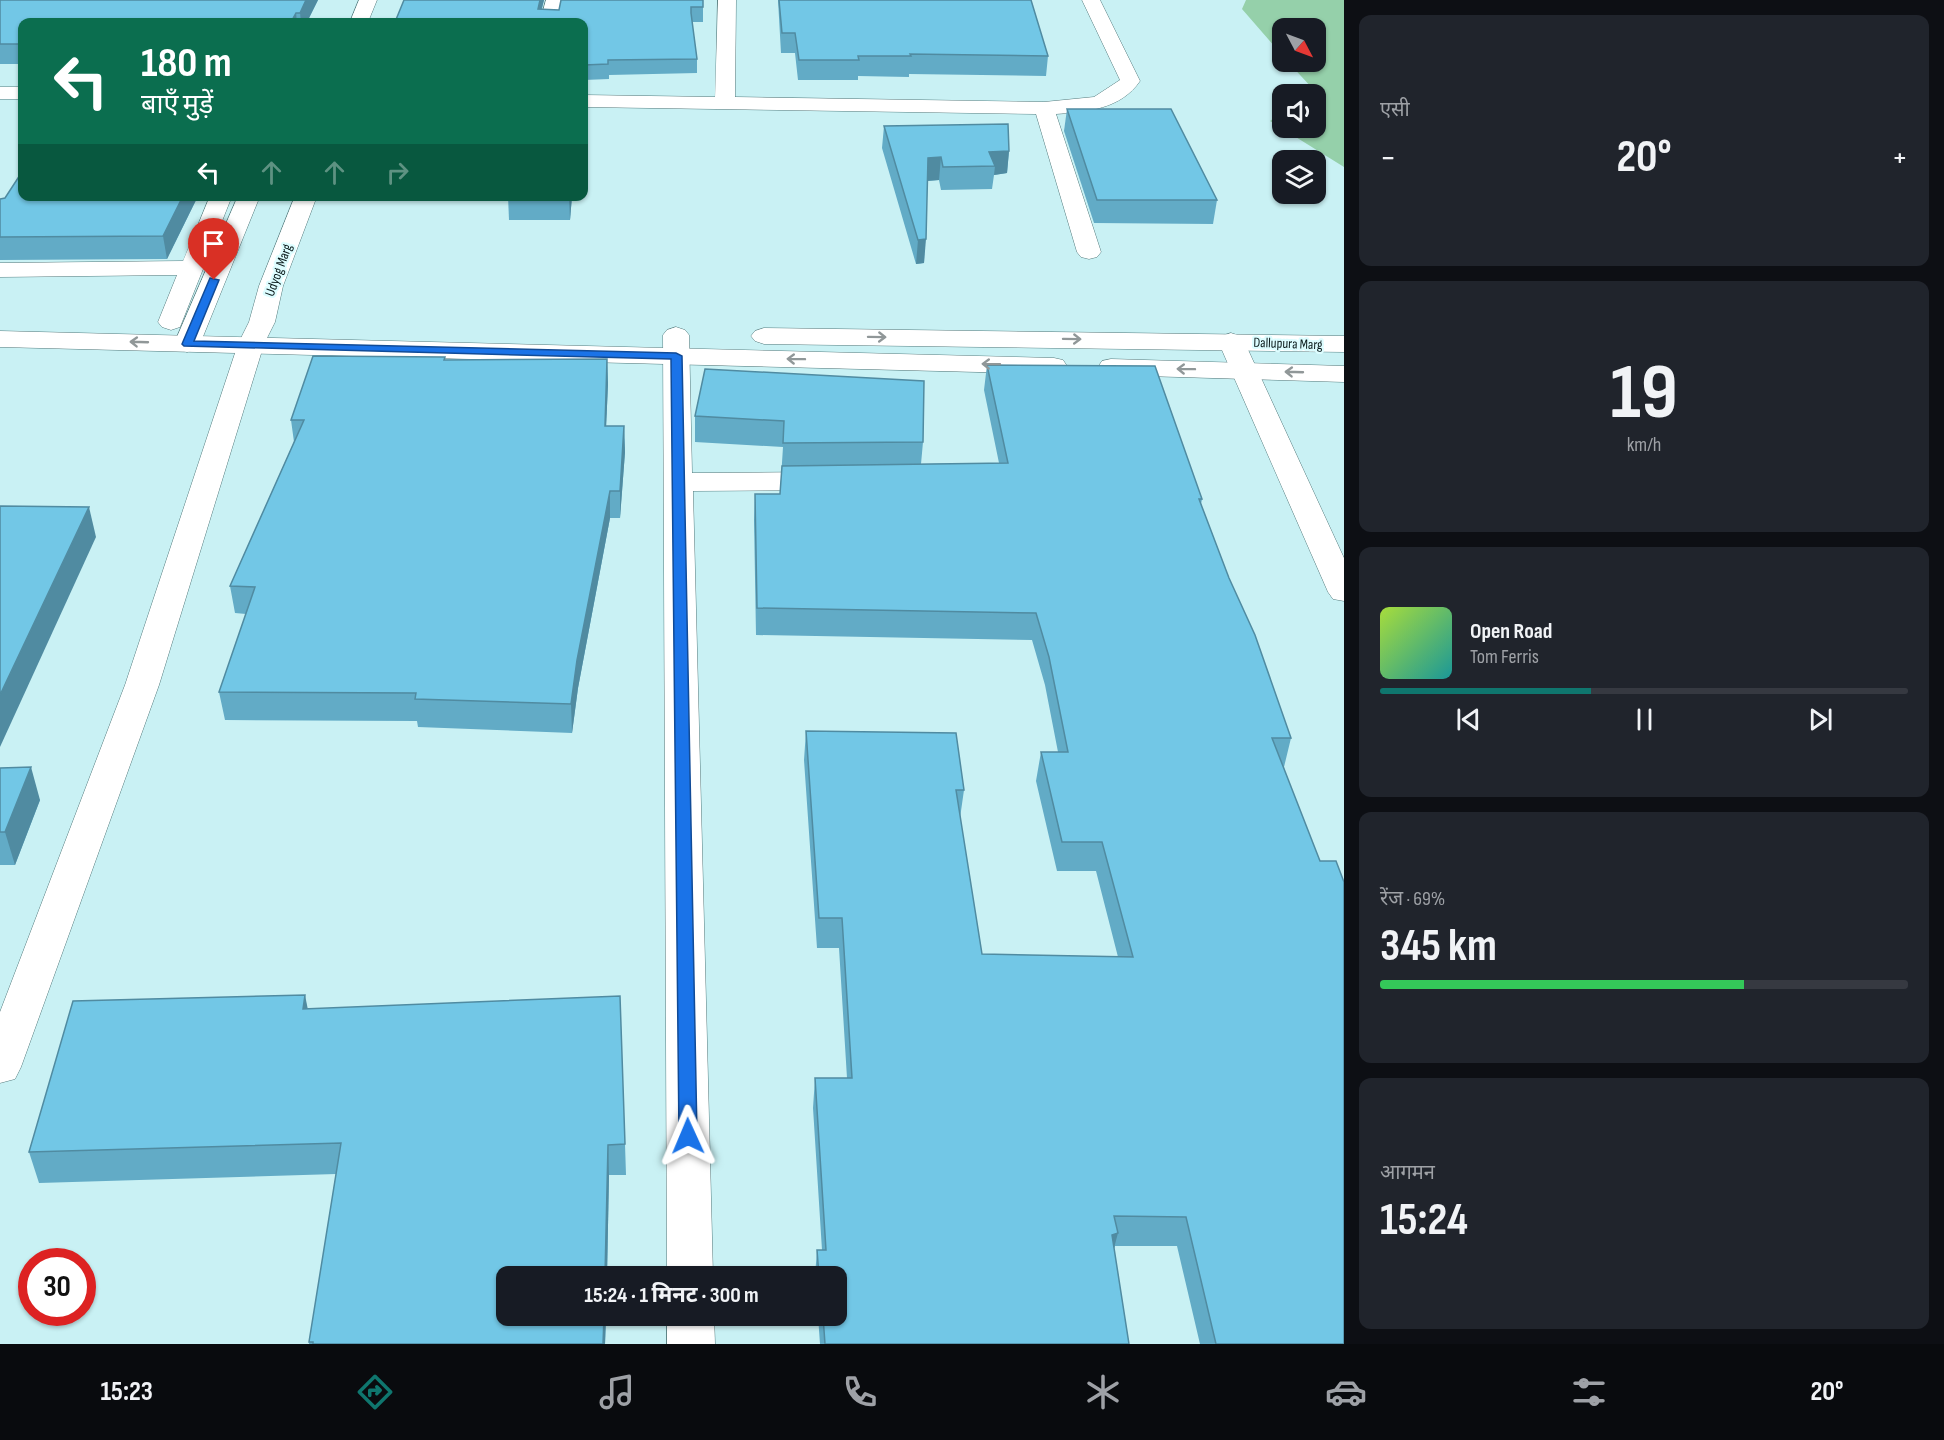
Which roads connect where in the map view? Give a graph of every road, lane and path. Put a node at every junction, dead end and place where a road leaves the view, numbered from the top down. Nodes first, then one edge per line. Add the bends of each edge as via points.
1 (368, 0) edge
2 (555, 0) edge
3 (727, 0) edge
4 (1091, 0) edge
5 (361, 18) edge
6 (550, 18) edge
7 (0, 93) edge
8 (18, 93) edge
9 (588, 101) edge
10 (725, 103) junction
11 (1044, 108) junction
12 (219, 201) edge
13 (247, 201) edge
14 (304, 201) edge
15 (1089, 252) dead end
16 (191, 268) junction
17 (0, 270) edge
18 (0, 318) edge
19 (185, 329) junction
20 (256, 333) junction
21 (0, 339) edge
22 (1231, 341) junction
23 (1344, 344) edge
24 (676, 346) junction
25 (1244, 371) junction
26 (1344, 374) edge
27 (854, 481) edge
28 (678, 482) junction
29 (1344, 592) edge
30 (0, 1067) edge
31 (690, 1266) edge
32 (691, 1326) edge
33 (691, 1344) edge

1 - 5 street
2 - 6 street
3 - 10 street
4 - 11 street via 1130,81 1119,93 1093,105
7 - 8 street
9 - 10 street
10 - 11 street
11 - 15 street
12 - 16 street
13 - 19 street
14 - 20 street, Udyog Marg
16 - 17 street
16 - 19 street
18 - 19 street
19 - 20 street
19 -> 21 street
20 - 24 street
20 - 30 street, Udyog Marg via 142,685
22 - 23 street, Dallupura Marg
24 -> 22 street, Dallupura Marg
22 - 25 street
25 -> 24 street, Dallupura Marg via 1084,367
24 - 28 street
26 -> 25 street, Dallupura Marg
25 - 29 street
27 - 28 street
28 - 31 street
32 - 33 street

